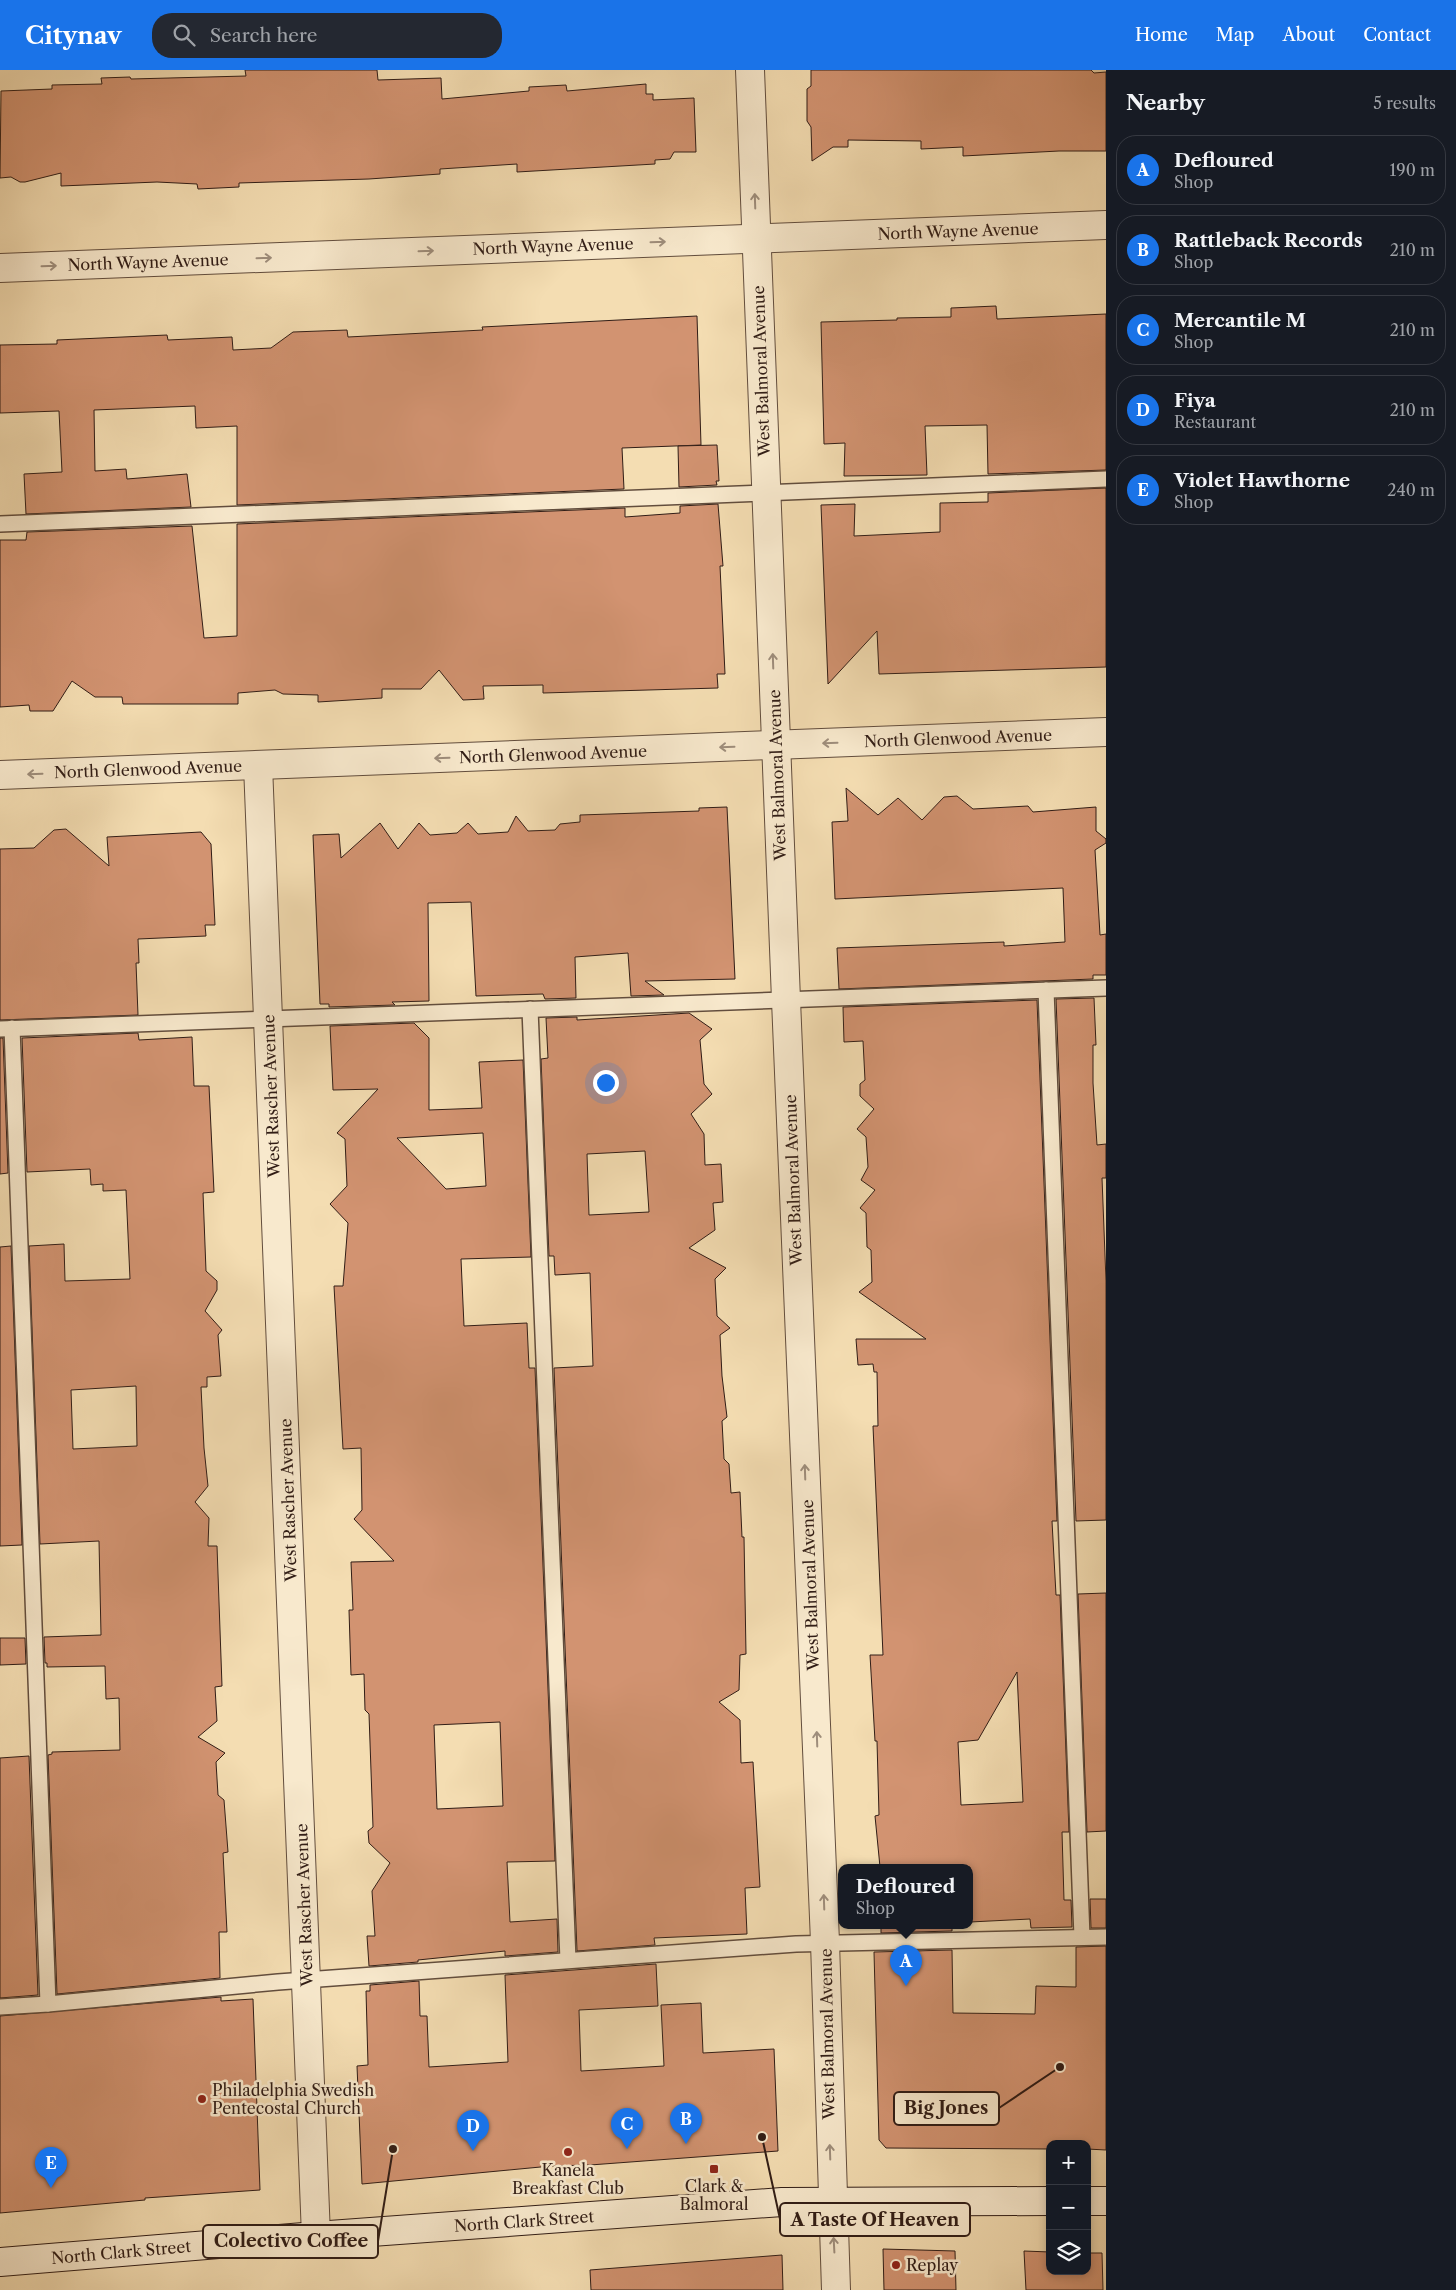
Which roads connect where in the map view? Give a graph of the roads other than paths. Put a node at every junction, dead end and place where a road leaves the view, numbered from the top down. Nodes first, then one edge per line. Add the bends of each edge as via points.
1 (750, 70) edge
2 (1106, 225) edge
3 (756, 239) junction
4 (0, 268) edge
5 (1106, 479) edge
6 (766, 492) junction
7 (0, 524) edge
8 (1106, 732) edge
9 (775, 745) junction
10 (258, 765) junction
11 (0, 775) edge
12 (1106, 988) edge
13 (1046, 990) junction
14 (786, 1000) junction
15 (530, 1009) junction
16 (268, 1018) junction
17 (6, 1028) edge
18 (1082, 1937) junction
19 (1106, 1937) edge
20 (825, 1942) junction
21 (568, 1960) junction
22 (307, 1980) junction
23 (48, 2004) junction
24 (0, 2006) edge
25 (832, 2200) junction
26 (1046, 2201) edge
27 (1091, 2201) edge
28 (1106, 2201) edge
29 (316, 2236) junction
30 (0, 2262) edge
31 (836, 2290) edge

3 -> 1 street, West Balmoral Avenue
2 - 3 street, North Wayne Avenue
4 -> 3 street, North Wayne Avenue
3 - 6 street, West Balmoral Avenue
5 - 6 lane
6 - 7 lane
9 -> 6 street, West Balmoral Avenue
8 -> 9 street, North Glenwood Avenue
9 -> 10 street, North Glenwood Avenue
9 - 14 street, West Balmoral Avenue
10 -> 11 street, North Glenwood Avenue
10 - 16 street, West Rascher Avenue
12 - 13 lane
13 - 14 lane
13 - 18 lane
14 - 15 lane
20 -> 14 street, West Balmoral Avenue
15 - 16 lane
15 - 21 lane
16 - 17 lane
16 - 22 street, West Rascher Avenue
17 - 23 lane
18 - 19 lane
18 - 20 lane
20 - 21 lane
25 -> 20 street, West Balmoral Avenue
21 - 22 lane
22 - 23 lane
22 - 29 street, West Rascher Avenue
23 - 24 lane
25 - 26 street, North Clark Street
25 - 29 street, North Clark Street
31 -> 25 street, West Balmoral Avenue
27 - 28 street
29 - 30 street, North Clark Street

